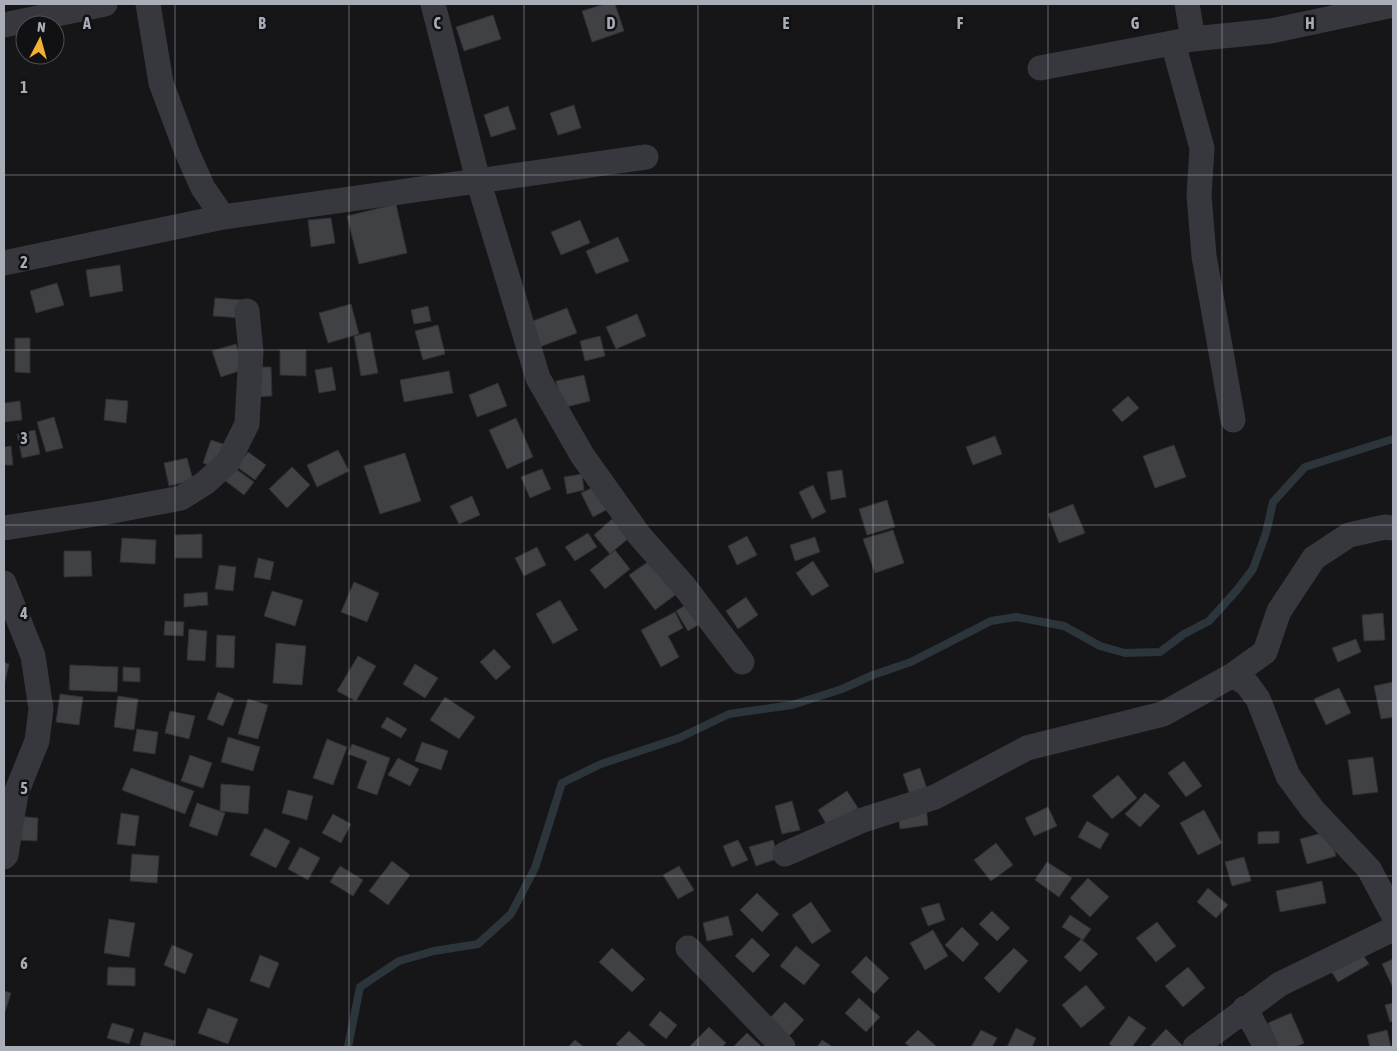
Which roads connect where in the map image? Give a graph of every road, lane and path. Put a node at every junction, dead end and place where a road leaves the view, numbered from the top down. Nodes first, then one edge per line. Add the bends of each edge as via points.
1 (105, 4) edge
2 (148, 4) edge
3 (433, 4) edge
4 (1187, 4) edge
5 (1393, 5) edge
6 (4, 25) edge
7 (1183, 41) junction
8 (1040, 68) dead end
9 (646, 157) dead end
10 (478, 180) junction
11 (223, 217) junction
12 (4, 263) edge
13 (247, 311) dead end
14 (1233, 420) dead end
15 (4, 528) edge
16 (1393, 528) edge
17 (4, 583) edge
18 (742, 662) dead end
19 (1233, 676) junction
20 (785, 854) dead end
21 (4, 857) edge
22 (1393, 914) edge
23 (1393, 929) edge
24 (688, 948) dead end
25 (1245, 1008) junction
26 (783, 1047) edge
27 (1195, 1047) edge
28 (1266, 1047) edge

1 - 6 street
2 - 11 street via 161,83 203,188
3 - 10 street
4 - 7 street
5 - 7 street via 1271,32
7 - 8 street
7 - 14 street via 1202,148 1200,195 1204,256
9 - 10 street
10 - 11 street
10 - 18 street via 538,378 582,456 639,535 684,586
11 - 12 street
13 - 15 street via 251,352 247,424 228,462 181,498
16 - 19 street via 1349,535 1314,558 1279,611 1265,652
17 - 21 street via 33,656 41,709 38,741 16,793
19 - 20 street via 1163,714 1027,748 935,797 863,820
19 - 22 street via 1247,684 1258,699 1288,776 1313,810 1369,868
23 - 25 street via 1280,984
24 - 26 street
25 - 27 street
25 - 28 street

